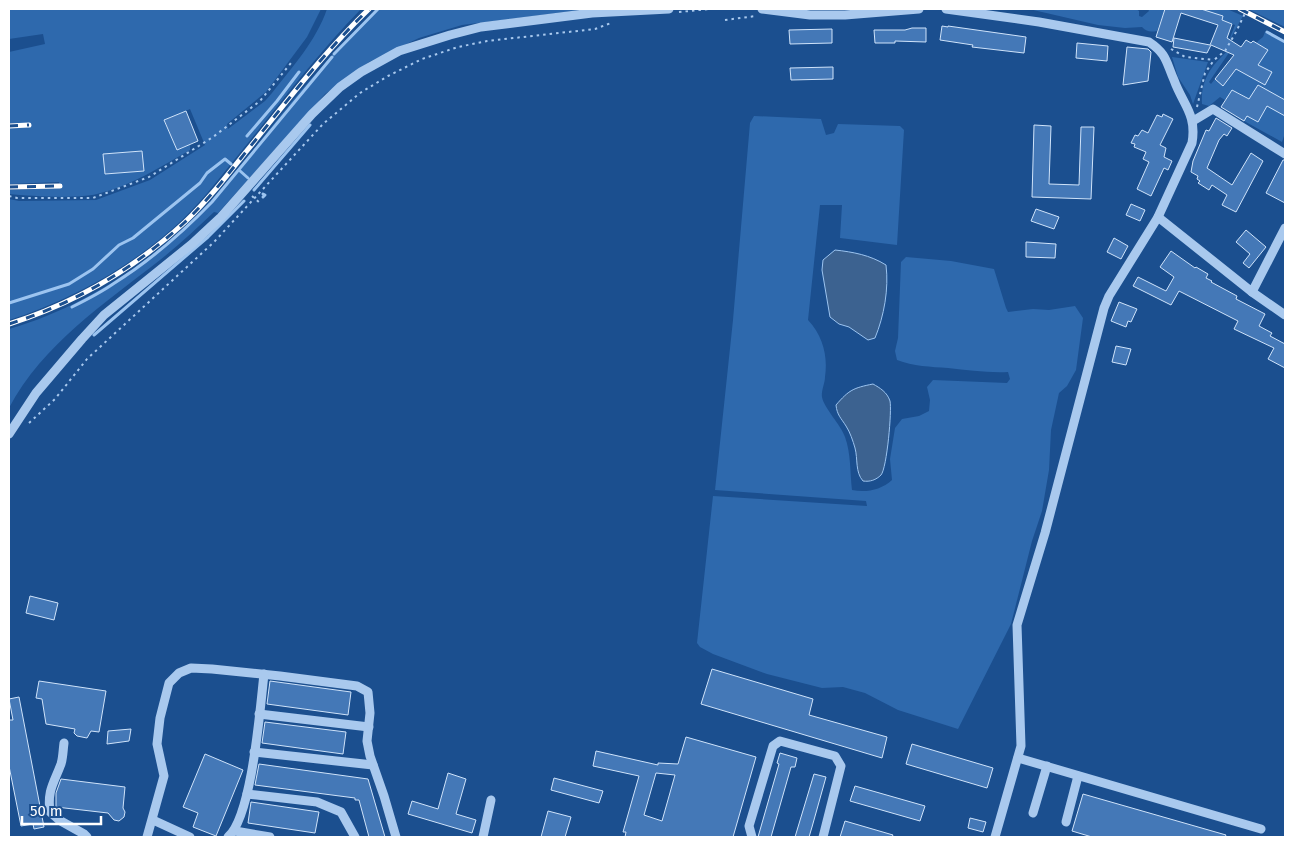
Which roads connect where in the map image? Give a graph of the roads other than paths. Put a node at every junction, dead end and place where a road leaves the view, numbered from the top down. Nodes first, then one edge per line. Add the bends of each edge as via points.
1 (670, 9) edge
2 (766, 9) edge
3 (919, 9) edge
4 (946, 9) edge
5 (620, 10) edge
6 (1193, 121) junction
7 (1285, 154) edge
8 (1158, 217) junction
9 (1285, 228) edge
10 (1252, 292) junction
11 (1285, 315) edge
12 (9, 434) edge
13 (264, 674) junction
14 (259, 714) junction
15 (369, 727) junction
16 (64, 744) dead end
17 (254, 752) junction
18 (1018, 758) junction
19 (372, 765) junction
20 (1046, 766) junction
21 (1078, 776) junction
22 (247, 794) junction
23 (491, 800) dead end
24 (1033, 814) dead end
25 (153, 820) junction
26 (1066, 822) dead end
27 (1261, 829) dead end
28 (231, 834) edge
29 (87, 837) edge
30 (147, 837) edge
31 (190, 837) edge
32 (270, 837) edge
33 (355, 837) edge
34 (396, 837) edge
35 (483, 837) edge
36 (752, 837) edge
37 (822, 837) edge
38 (995, 837) edge

1 - 5 street
2 - 3 street via 810,15 845,15
4 - 6 street via 1149,42 1166,57
5 - 12 street via 481,27 450,34 399,52 350,80 312,114 221,217 104,315 36,393
6 - 7 street via 1213,109
6 - 8 street via 1192,143
8 - 10 street
8 - 18 street via 1104,308 1045,533 1017,625 1021,746
9 - 10 street
10 - 11 street
13 - 14 street
13 - 15 street via 357,686 368,692
13 - 25 street via 191,668 179,673 169,684 156,744 164,776
14 - 15 street
14 - 17 street
15 - 19 street via 367,741
16 - 29 street via 48,799 50,812
17 - 19 street
17 - 22 street
18 - 20 street
18 - 38 street
19 - 34 street
20 - 21 street
20 - 24 street
21 - 26 street
21 - 27 street
22 - 28 street
22 - 33 street via 317,802 341,812
23 - 35 street
25 - 30 street
25 - 31 street
28 - 32 street
36 - 37 street via 749,826 773,746 780,741 835,756 840,766

